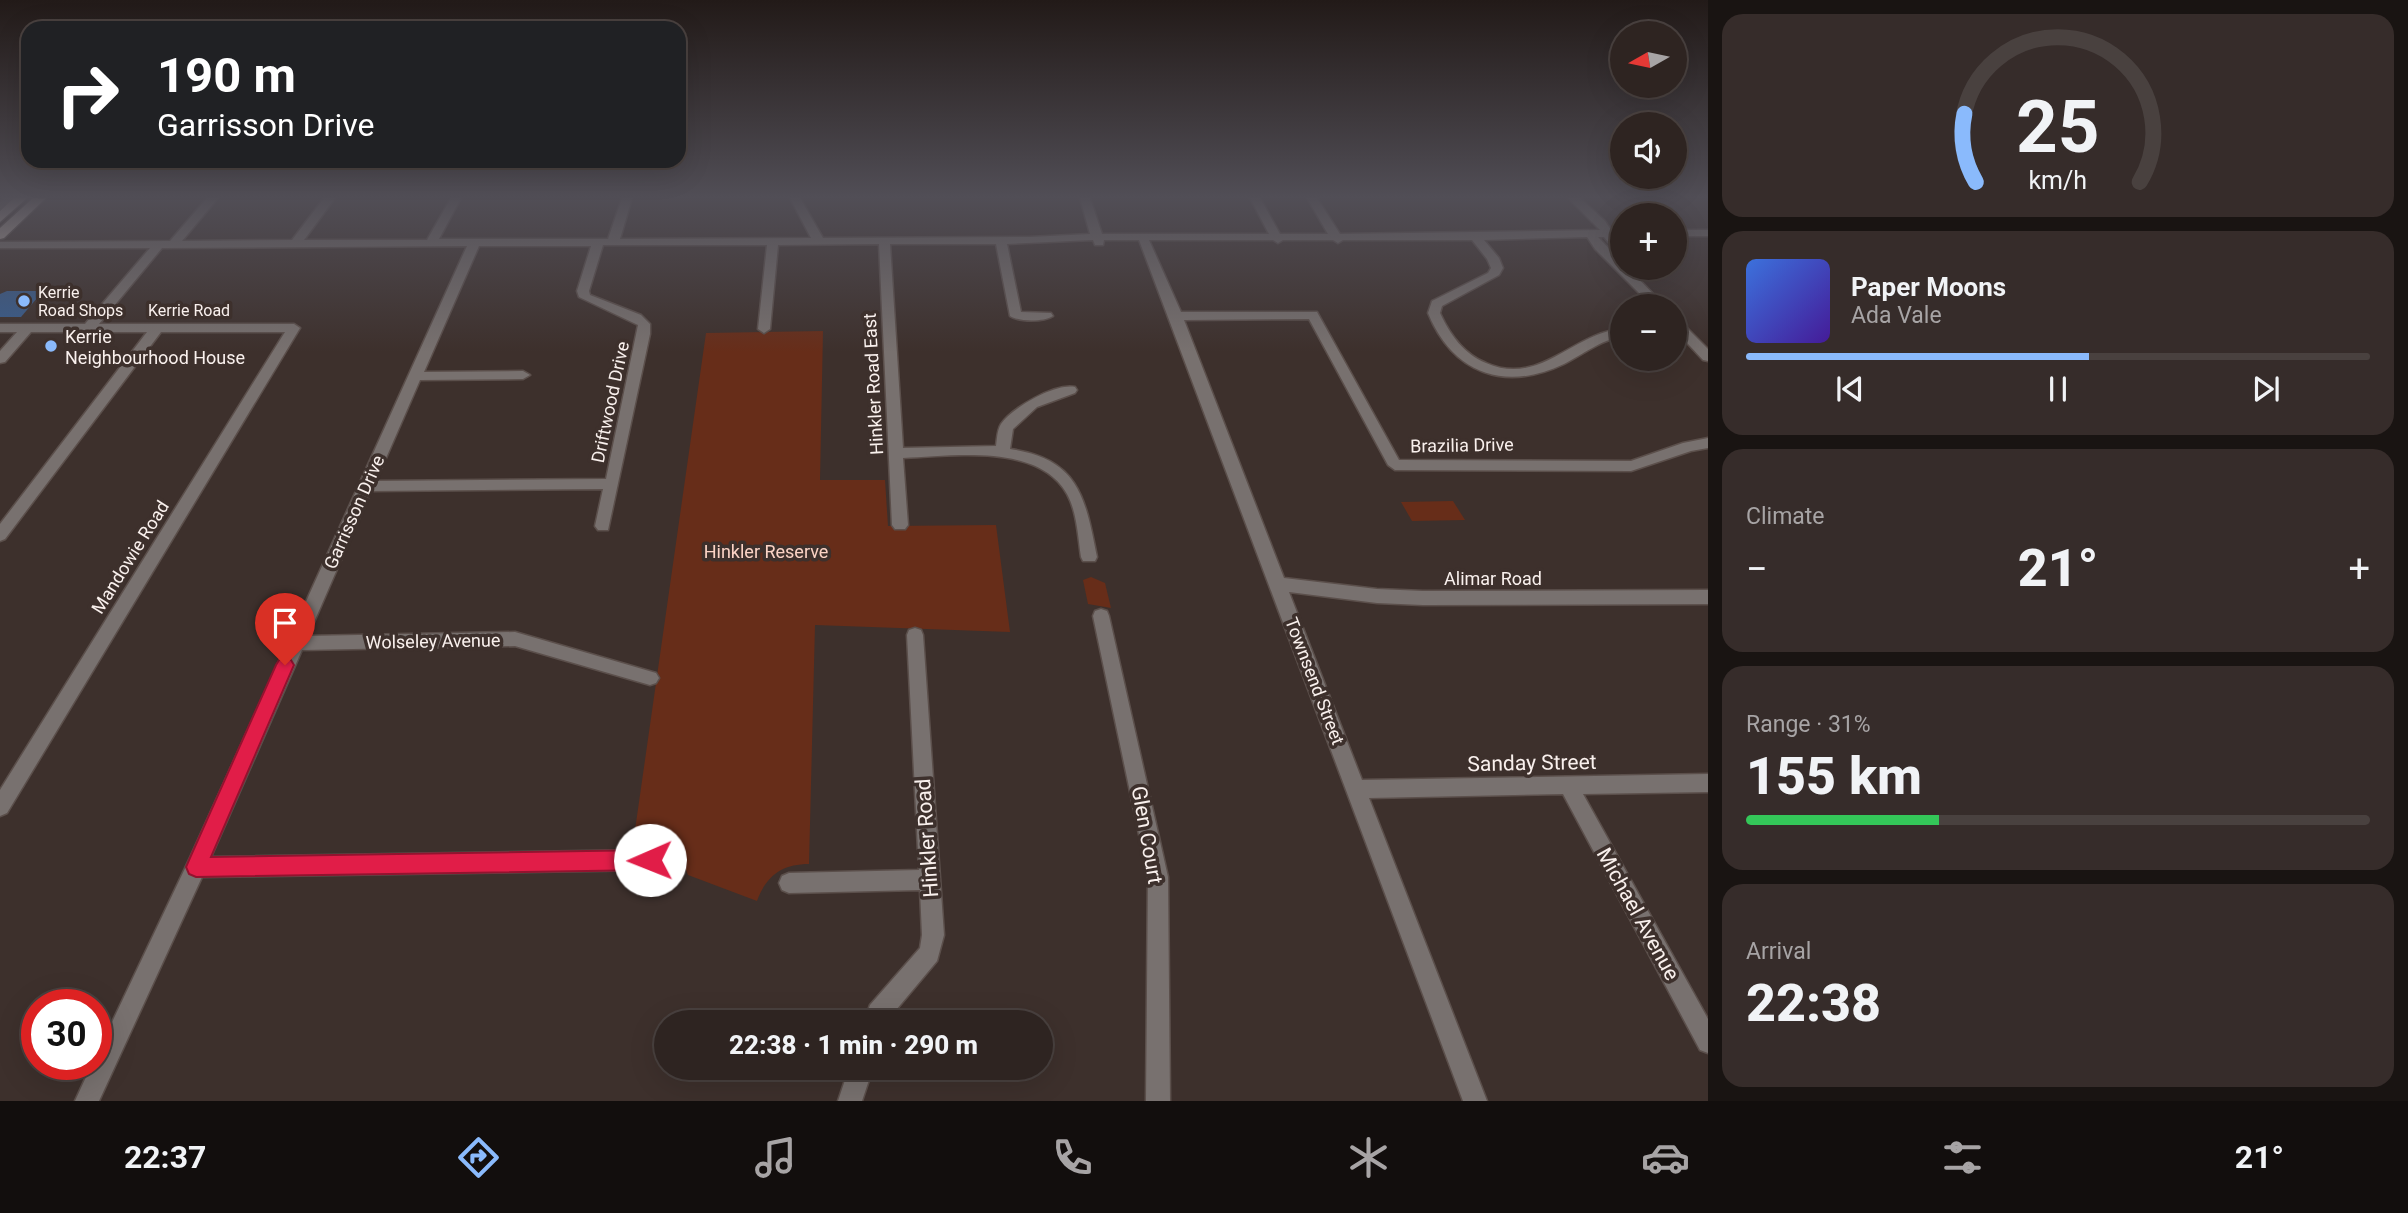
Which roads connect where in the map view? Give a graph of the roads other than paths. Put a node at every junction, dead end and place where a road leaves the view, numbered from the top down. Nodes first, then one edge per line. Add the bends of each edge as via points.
1 (155, 249) edge
2 (472, 249) edge
3 (602, 249) edge
4 (772, 249) edge
5 (885, 249) edge
6 (1002, 249) edge
7 (1150, 249) edge
8 (1491, 249) edge
9 (1634, 280) edge
10 (1647, 294) edge
11 (1047, 316) dead end
12 (1176, 316) junction
13 (0, 328) edge
14 (89, 328) junction
15 (157, 328) junction
16 (293, 328) joint
17 (27, 329) junction
18 (764, 329) dead end
19 (1610, 335) edge
20 (1687, 337) edge
21 (1708, 357) edge
22 (0, 359) edge
23 (523, 375) dead end
24 (415, 376) junction
25 (1070, 390) dead end
26 (1708, 443) edge
27 (1002, 452) junction
28 (896, 453) junction
29 (612, 484) junction
30 (365, 486) junction
31 (900, 525) dead end
32 (603, 526) dead end
33 (0, 535) edge
34 (1090, 557) dead end
35 (1278, 584) junction
36 (1708, 597) edge
37 (1101, 616) dead end
38 (915, 635) dead end
39 (295, 643) junction
40 (650, 678) dead end
41 (1708, 783) edge
42 (1568, 785) junction
43 (1357, 789) junction
44 (0, 807) edge
45 (650, 860) dead end
46 (196, 867) junction
47 (929, 880) junction
48 (789, 883) dead end
49 (881, 1010) edge
50 (1708, 1042) edge
51 (857, 1080) edge
52 (91, 1096) edge
53 (850, 1101) edge
54 (1158, 1101) edge
55 (1475, 1101) edge

1 - 14 street
2 - 24 street, Garrisson Drive
3 - 29 street, Driftwood Drive via 583,290 585,297 644,324
4 - 18 street
5 - 28 street, Hinkler Road East
6 - 11 street via 1016,316
7 - 12 street, Townsend Street
8 - 19 street via 1497,268 1493,275 1436,304 1434,313 1459,353 1505,374 1525,374
9 - 10 street
12 - 26 street, Brazilia Drive via 1313,315 1395,465 1631,466
12 - 35 street, Townsend Street
13 - 17 street, Kerrie Road
14 - 15 street, Kerrie Road
14 - 17 street, Kerrie Road
15 - 16 street, Kerrie Road
15 - 33 street
16 - 44 street, Mandowie Road
17 - 22 street
20 - 21 street
23 - 24 street
24 - 30 street, Garrisson Drive
25 - 27 street via 1032,404 1006,428
27 - 28 street
27 - 34 street via 1037,459 1062,473 1075,494
28 - 31 street, Hinkler Road East
29 - 30 street, Driftwood Drive
29 - 32 street, Driftwood Drive
30 - 39 street, Garrisson Drive
35 - 36 street, Alimar Road via 1423,598
35 - 43 street, Townsend Street
37 - 54 street, Glen Court via 1158,877
38 - 47 street, Hinkler Road
39 - 40 street, Wolseley Avenue via 515,639
39 - 46 street, Garrisson Drive
41 - 42 street, Sanday Street
42 - 43 street, Sanday Street
42 - 50 street, Michael Avenue
43 - 55 street, Townsend Street
45 - 46 street
46 - 52 street, Garrisson Drive
47 - 48 street
47 - 49 street, Hinkler Road via 933,935 929,953
51 - 53 street

